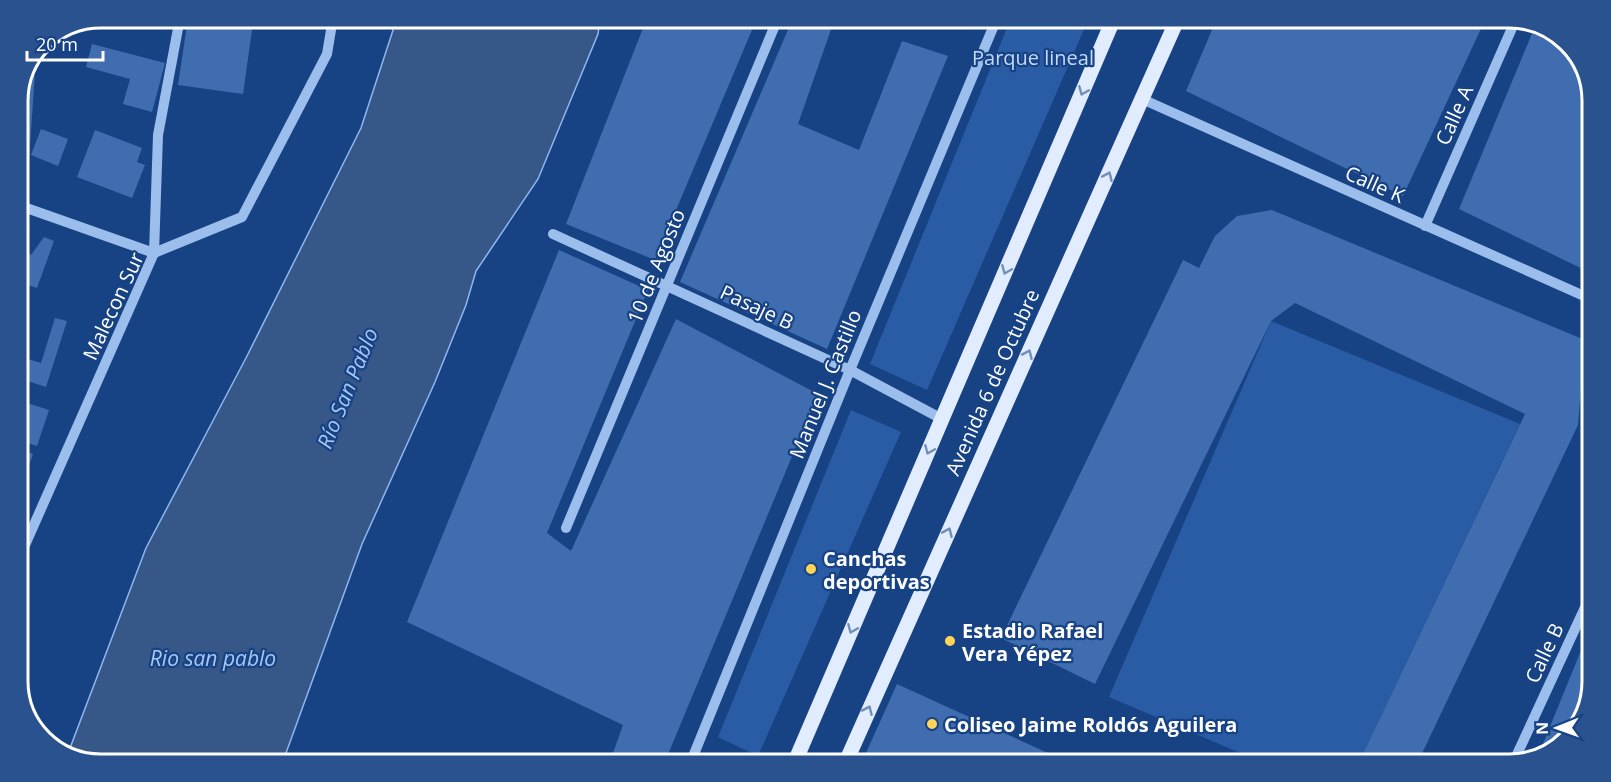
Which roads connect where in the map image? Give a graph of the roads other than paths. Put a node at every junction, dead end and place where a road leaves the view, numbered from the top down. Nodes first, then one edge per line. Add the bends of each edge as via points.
1 (178, 28) edge
2 (331, 28) edge
3 (774, 28) edge
4 (993, 28) edge
5 (1110, 28) edge
6 (1174, 28) edge
7 (1512, 28) edge
8 (1142, 99) junction
9 (29, 209) edge
10 (1425, 226) junction
11 (553, 234) dead end
12 (154, 253) junction
13 (668, 286) junction
14 (1582, 295) edge
15 (850, 370) junction
16 (942, 419) junction
17 (566, 528) dead end
18 (29, 536) edge
19 (1582, 619) edge
20 (1519, 753) edge
21 (694, 754) edge
22 (798, 754) edge
23 (849, 754) edge

1 - 12 street via 158,135
2 - 12 street, Malecon Sur via 327,54 242,217
3 - 13 street, 10 de Agosto
4 - 15 street, Manuel J. Castillo
5 -> 16 main road, Avenida 6 de Octubre
6 - 8 main road, Avenida 6 de Octubre
7 - 10 street, Calle A
8 - 10 street, Calle K
23 -> 8 main road, Avenida 6 de Octubre
9 - 12 street
10 - 14 street, Calle K
11 - 13 street, Pasaje B
12 - 18 street, Malecon Sur
13 - 15 street, Pasaje B
13 - 17 street, 10 de Agosto
15 - 16 street, Pasaje B
15 - 21 street, Manuel J. Castillo
16 -> 22 main road, Avenida 6 de Octubre
19 - 20 street, Calle B

